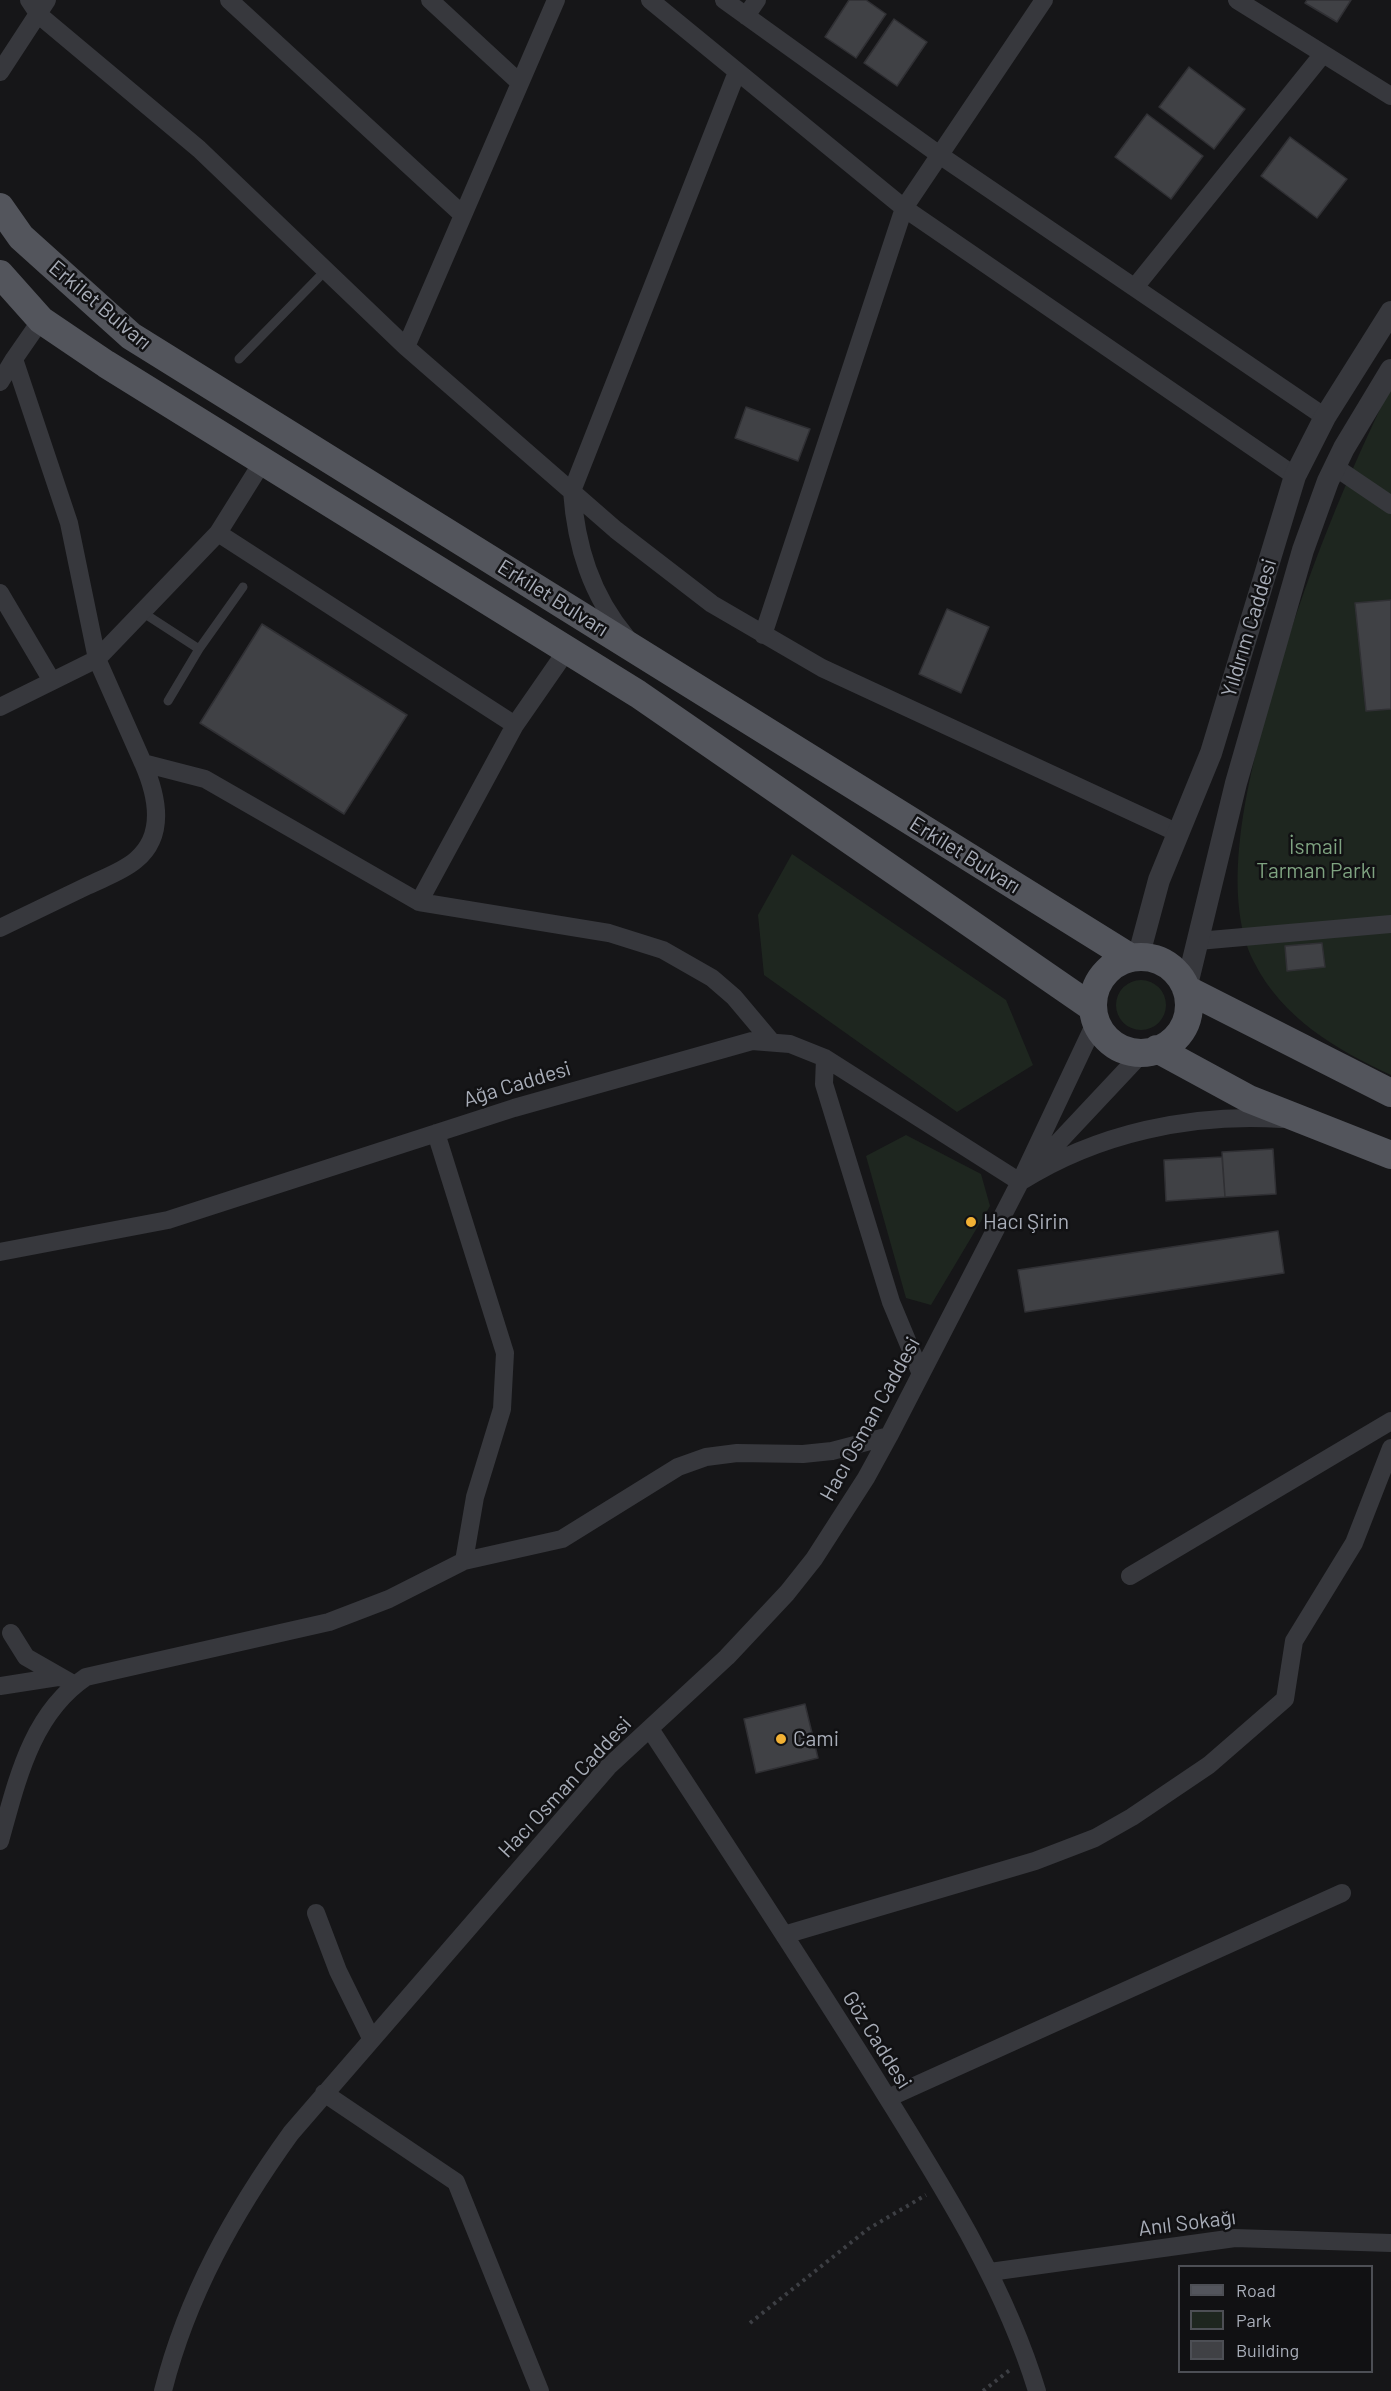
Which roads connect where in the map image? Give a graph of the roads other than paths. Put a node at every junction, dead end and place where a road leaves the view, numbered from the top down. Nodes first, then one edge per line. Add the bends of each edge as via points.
1 (229, 0) edge
2 (430, 0) edge
3 (556, 0) edge
4 (650, 0) edge
5 (724, 0) edge
6 (757, 0) edge
7 (1044, 0) edge
8 (1237, 0) edge
9 (38, 5) edge
10 (746, 16) junction
11 (1323, 54) junction
12 (0, 72) edge
13 (737, 72) junction
14 (520, 83) junction
15 (1391, 96) edge
16 (941, 156) junction
17 (0, 207) edge
18 (904, 208) junction
19 (463, 215) junction
20 (326, 270) junction
21 (0, 274) edge
22 (1135, 288) junction
23 (1391, 312) edge
24 (40, 320) junction
25 (406, 347) junction
26 (14, 359) junction
27 (239, 359) dead end
28 (1391, 370) edge
29 (0, 382) edge
30 (1325, 417) junction
31 (263, 461) junction
32 (1335, 467) junction
33 (1295, 476) junction
34 (572, 491) junction
35 (1391, 505) edge
36 (218, 533) junction
37 (243, 587) dead end
38 (0, 593) edge
39 (142, 612) junction
40 (763, 635) junction
41 (199, 649) junction
42 (567, 650) junction
43 (642, 653) junction
44 (97, 659) junction
45 (52, 681) junction
46 (168, 701) dead end
47 (0, 707) edge
48 (514, 725) junction
49 (143, 763) junction
50 (1178, 833) junction
51 (419, 902) junction
52 (1391, 924) edge
53 (0, 928) edge
54 (1198, 941) junction
55 (1135, 958) junction
56 (1186, 989) junction
57 (1095, 1015) junction
58 (771, 1041) junction
59 (1150, 1051) junction
60 (825, 1058) junction
61 (1391, 1093) edge
62 (1304, 1121) junction
63 (436, 1133) junction
64 (1391, 1155) edge
65 (1020, 1182) junction
66 (0, 1252) edge
67 (921, 1374) junction
68 (1391, 1421) edge
69 (889, 1436) junction
70 (1391, 1448) edge
71 (464, 1562) junction
72 (1130, 1576) dead end
73 (10, 1633) dead end
74 (58, 1677) junction
75 (75, 1685) junction
76 (0, 1686) edge
77 (650, 1728) junction
78 (0, 1841) edge
79 (1341, 1893) dead end
80 (316, 1913) dead end
81 (784, 1935) junction
82 (372, 2038) junction
83 (324, 2093) junction
84 (888, 2098) junction
85 (1391, 2243) edge
86 (990, 2272) junction
87 (163, 2391) edge
88 (540, 2391) edge
89 (1037, 2391) edge

1 - 19 street
2 - 14 street
3 - 14 street
4 - 13 street
5 - 10 street
6 - 10 street
7 - 16 street
8 - 11 street
9 - 12 street
9 - 20 street via 199,149
10 - 16 street
11 - 15 street
11 - 22 street
13 - 18 street
13 - 34 street
14 - 19 street
16 - 18 street
16 - 22 street
17 - 43 main road, Erkilet Bulvarı via 21,237 131,336
18 - 33 street
18 - 40 street
19 - 25 street
20 - 25 street
20 - 27 lane
21 - 24 main road, Erkilet Bulvarı
22 - 30 street
23 - 30 street, Yıldırım Caddesi
24 - 26 street
24 - 31 main road, Erkilet Bulvarı
25 - 34 street
26 - 29 street
26 - 44 street via 69,524
28 - 32 street, Yıldırım Caddesi
30 - 33 street, Yıldırım Caddesi
31 - 36 street
31 - 42 main road, Erkilet Bulvarı
32 - 35 street
32 - 54 street, Yıldırım Caddesi via 1303,550 1236,783
33 - 50 street, Yıldırım Caddesi via 1211,753
34 - 40 street via 679,580
34 - 43 street via 577,537 591,580 612,619
36 - 39 street
36 - 48 street
37 - 41 lane
38 - 45 street
39 - 41 lane
39 - 44 street
40 - 50 street via 822,668
41 - 46 lane
42 - 48 street
42 - 57 main road, Erkilet Bulvarı via 638,694
43 - 55 main road, Erkilet Bulvarı
44 - 45 street
44 - 49 street
45 - 47 street
48 - 51 street
49 - 51 street via 205,779
49 - 53 street via 155,796 156,813 154,833 144,853 125,867
50 - 55 street, Yıldırım Caddesi
51 - 58 street via 609,933 663,950 720,984
52 - 54 street
54 - 56 street, Yıldırım Caddesi
55 - 56 main road via 1158,960 1170,967
55 - 57 main road via 1107,970 1099,982
56 - 59 main road via 1188,1016 1183,1028 1174,1039
56 - 61 main road
57 - 59 main road via 1102,1034 1112,1043 1124,1050
57 - 65 street
58 - 60 street, Ağa Caddesi
58 - 63 street, Ağa Caddesi via 734,1044
59 - 62 main road
59 - 65 street
60 - 65 street, Ağa Caddesi
60 - 67 street via 824,1084 891,1302
62 - 64 main road
62 - 65 street via 1227,1119 1151,1129 1082,1149
63 - 66 street, Ağa Caddesi via 168,1220
63 - 71 street via 505,1353 502,1409 475,1497
65 - 67 street, Hacı Osman Caddesi
67 - 69 street, Hacı Osman Caddesi
68 - 72 street
69 - 71 street via 832,1451 706,1457 678,1467 562,1539
69 - 77 street, Hacı Osman Caddesi via 841,1519 787,1593 727,1657
70 - 81 street via 1354,1543 1294,1641 1285,1699 1209,1765 1113,1828 1065,1851
71 - 75 street via 389,1599 329,1622 86,1677
73 - 74 street via 26,1657
74 - 75 street
74 - 76 street
75 - 78 street via 47,1715 27,1753
77 - 81 street, Göz Caddesi
77 - 82 street, Hacı Osman Caddesi via 608,1767
79 - 84 street
80 - 82 street via 338,1971
81 - 84 street, Göz Caddesi
82 - 83 street, Hacı Osman Caddesi
83 - 87 street, Hacı Osman Caddesi via 261,2174 214,2256 180,2335
83 - 88 street via 456,2182
84 - 86 street, Göz Caddesi
85 - 86 street, Anıl Sokağı via 1235,2238
86 - 89 street, Göz Caddesi

